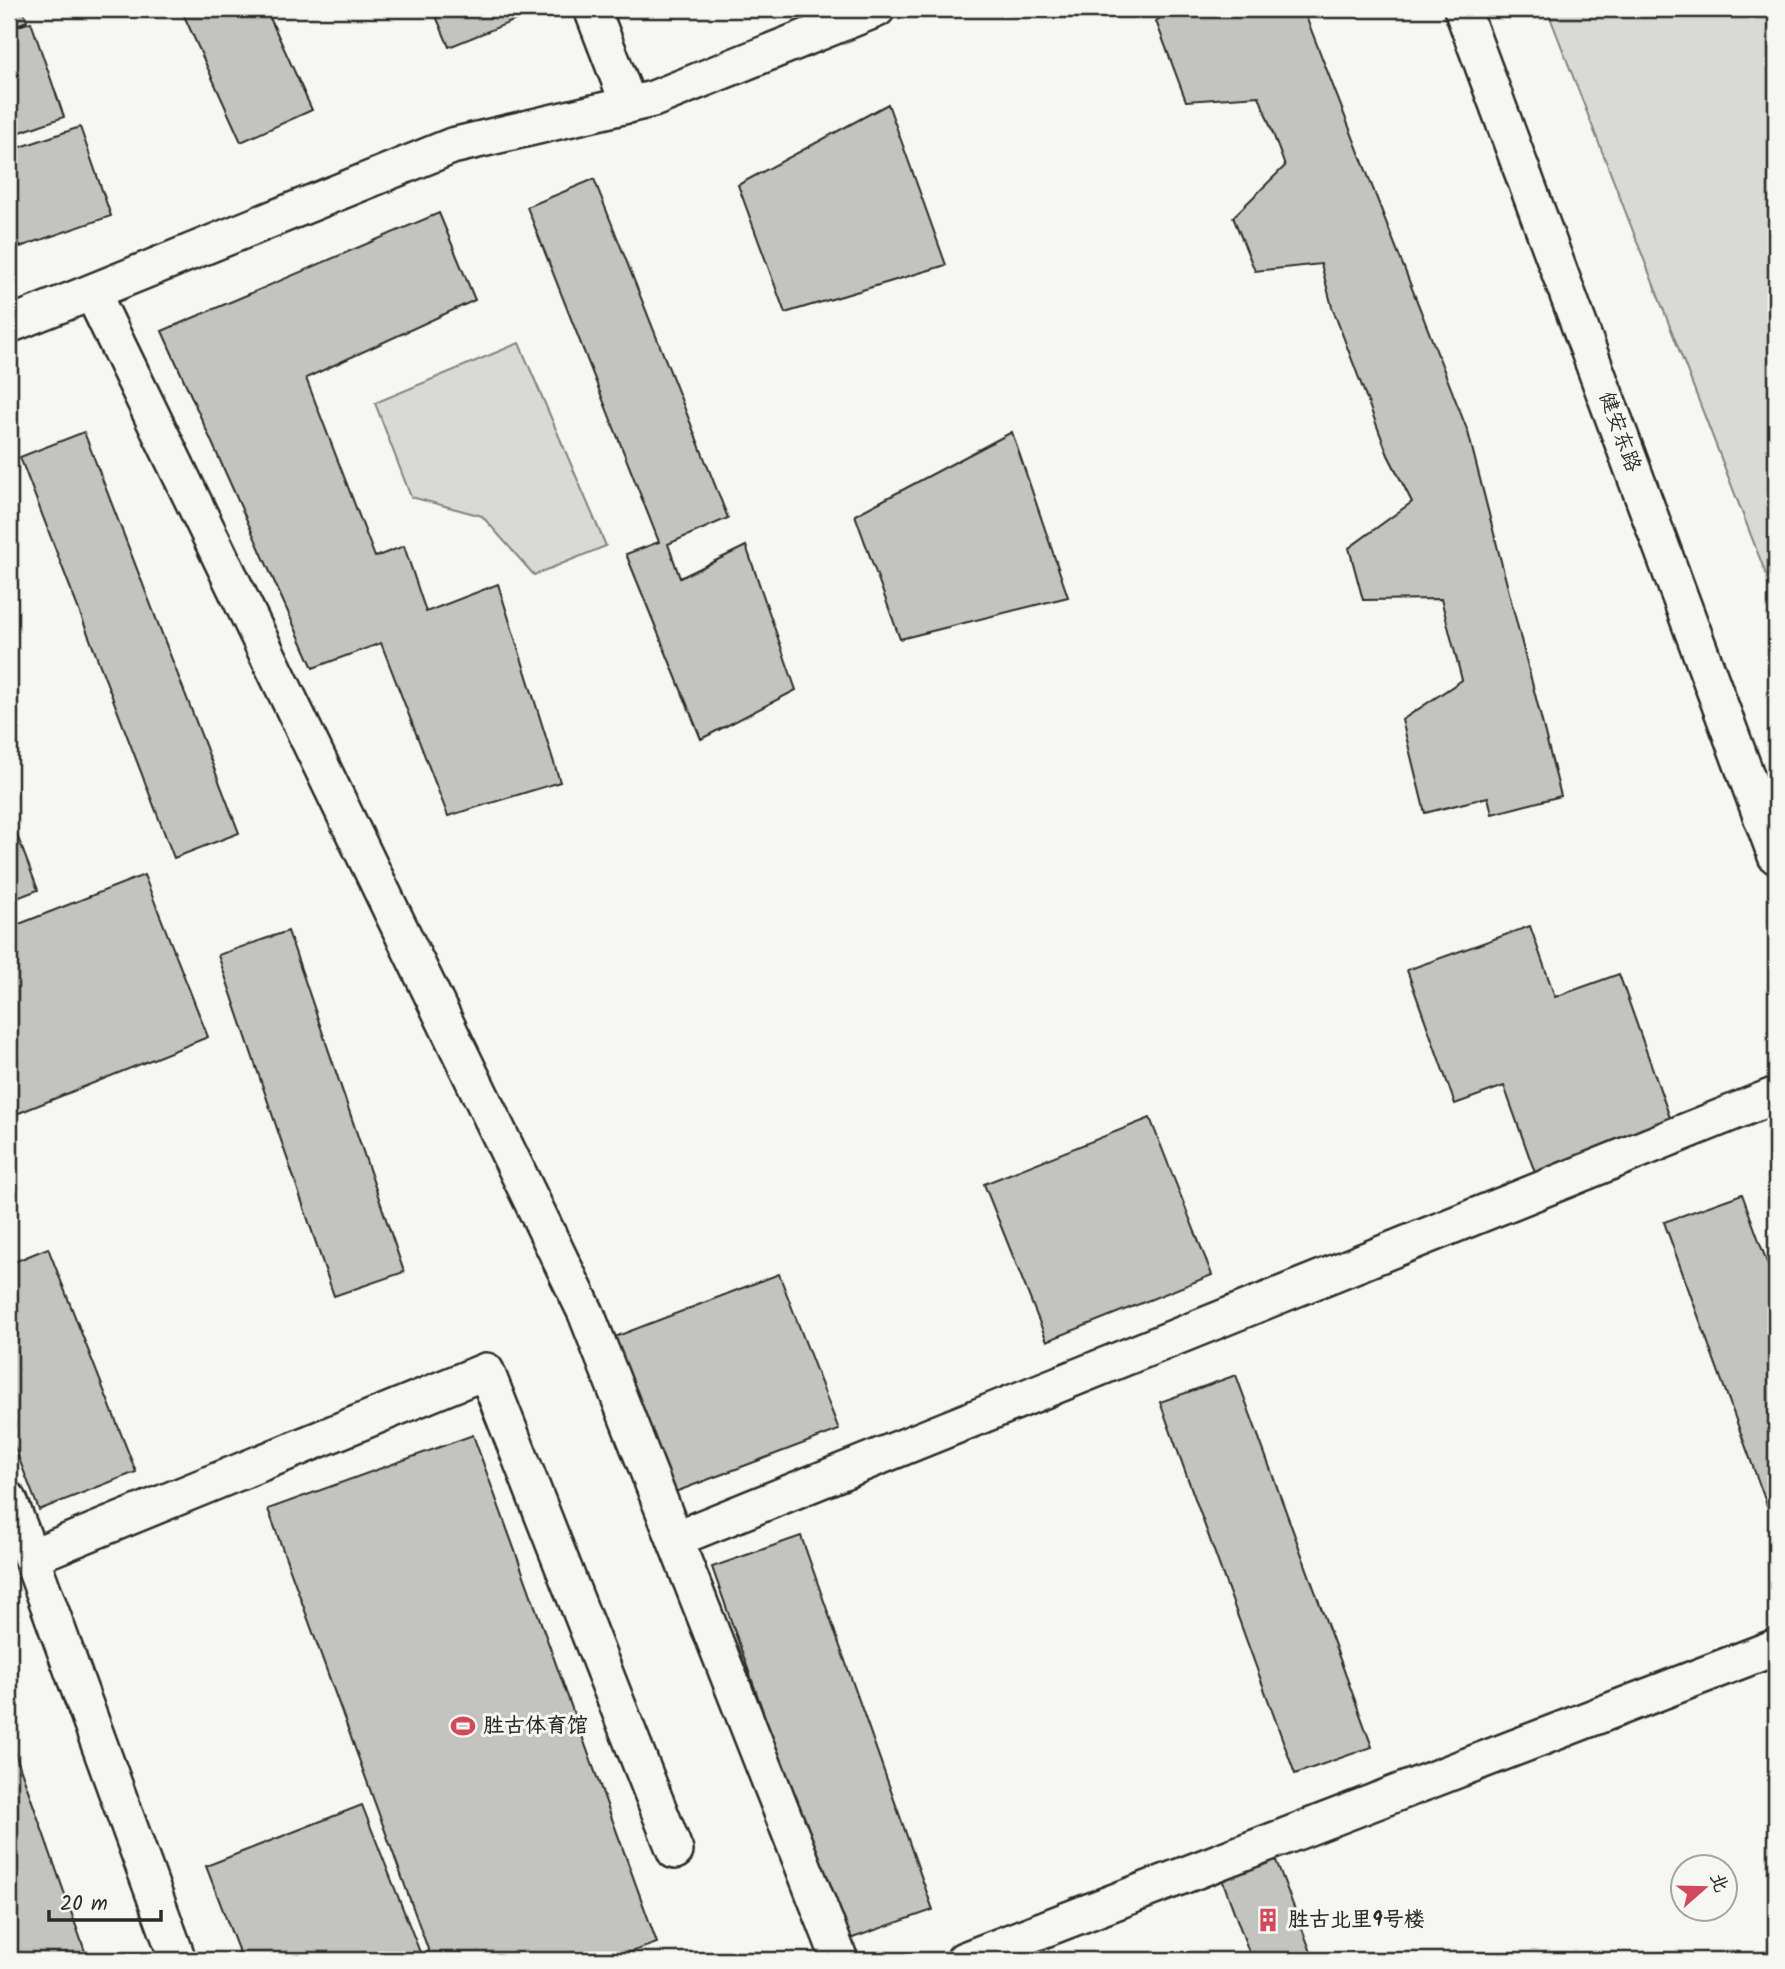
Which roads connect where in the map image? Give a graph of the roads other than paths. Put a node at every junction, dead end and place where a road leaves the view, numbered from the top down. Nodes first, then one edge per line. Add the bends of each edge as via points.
1 (592, 9) edge
2 (877, 9) edge
3 (1462, 9) edge
4 (629, 105) junction
5 (92, 292) junction
6 (9, 325) edge
7 (1776, 856) edge
8 (1776, 1095) edge
9 (9, 1500) edge
10 (675, 1539) junction
11 (31, 1557) junction
12 (1776, 1647) edge
13 (675, 1851) dead end
14 (178, 1960) edge
15 (840, 1960) edge
16 (964, 1960) edge

1 - 4 street
2 - 4 street
3 - 7 street, 健安东路
4 - 5 street via 452,146
5 - 6 street
5 - 10 street via 586,1312
8 - 10 street
9 - 11 street
10 - 15 street
11 - 13 street via 486,1371
11 - 14 street
12 - 16 street

